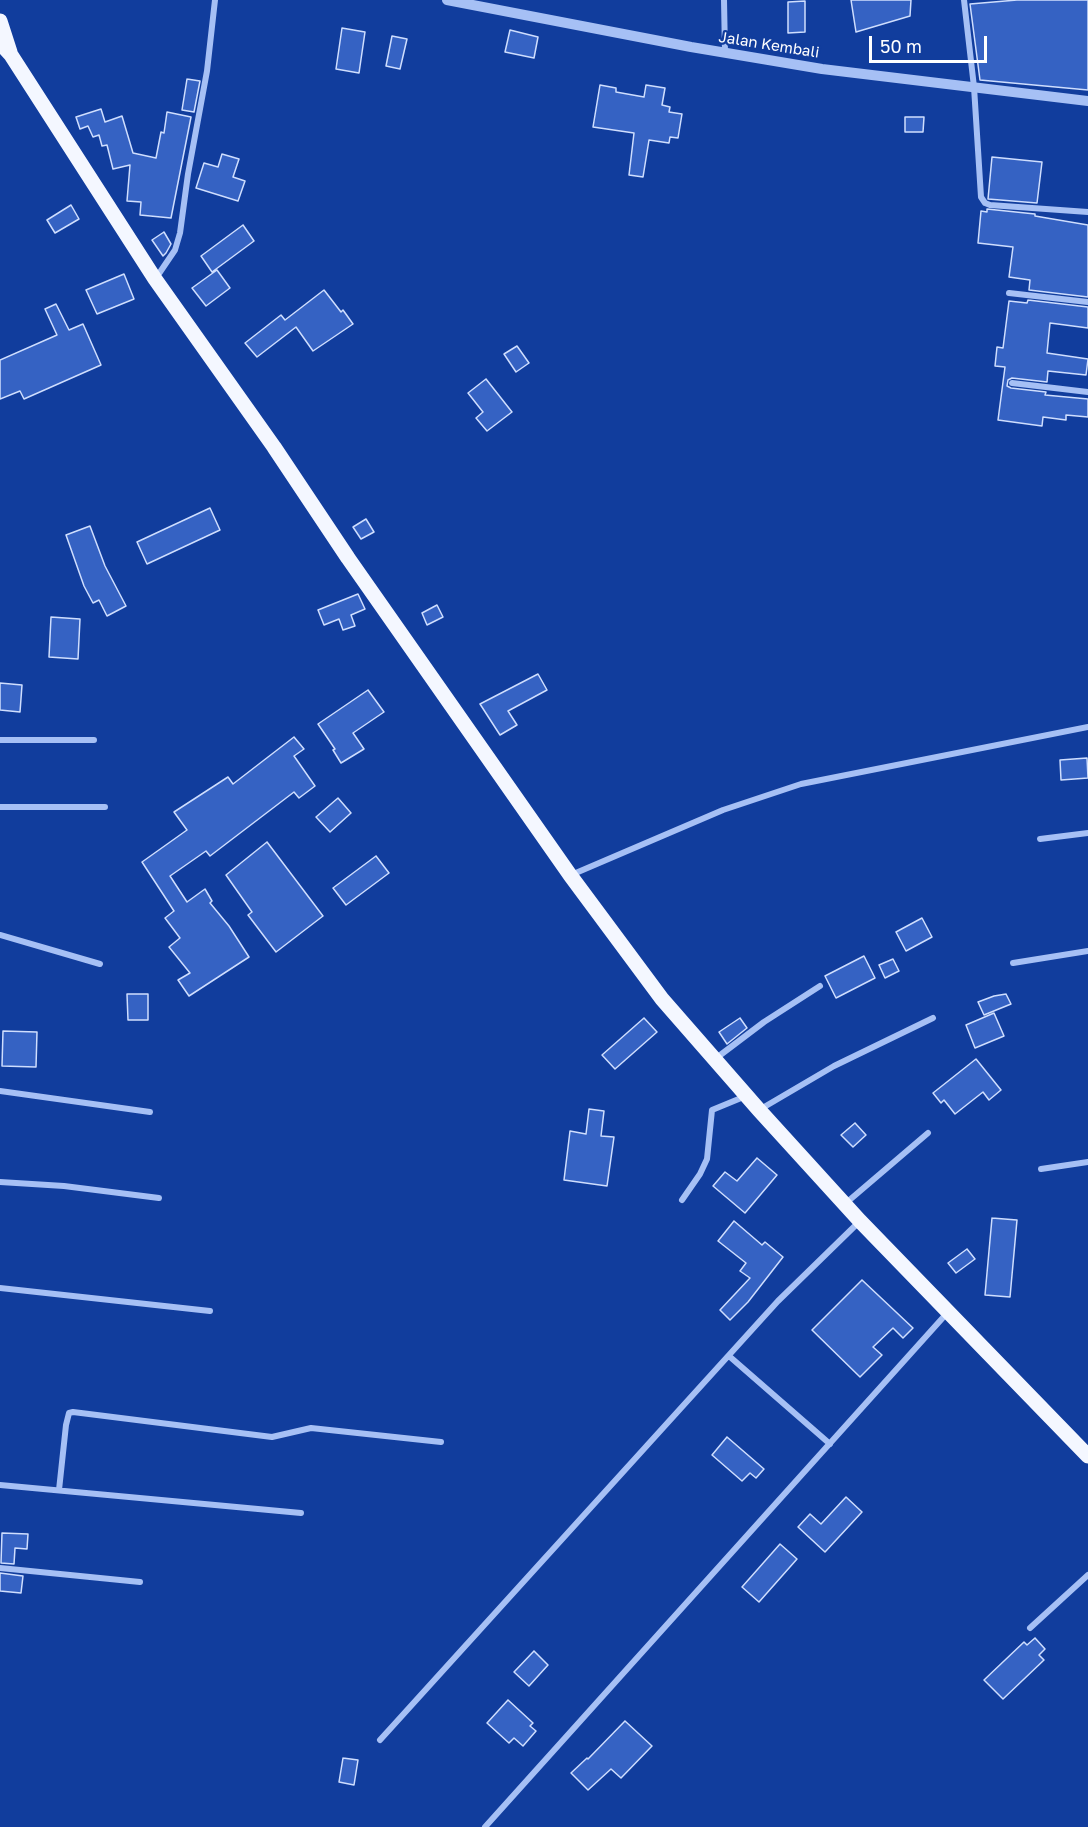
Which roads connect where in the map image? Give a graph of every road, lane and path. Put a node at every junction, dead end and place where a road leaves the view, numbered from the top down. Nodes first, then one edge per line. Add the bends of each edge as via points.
1 (215, 0) edge
2 (449, 0) edge
3 (723, 0) edge
4 (964, 0) edge
5 (0, 21) edge
6 (0, 43) edge
7 (725, 53) junction
8 (11, 55) junction
9 (974, 87) junction
10 (1088, 102) edge
11 (1088, 212) edge
12 (155, 279) junction
13 (1009, 293) dead end
14 (1088, 302) edge
15 (1012, 383) dead end
16 (1088, 392) edge
17 (1088, 727) edge
18 (0, 740) edge
19 (94, 740) dead end
20 (0, 807) edge
21 (105, 807) dead end
22 (1088, 833) edge
23 (1040, 839) dead end
24 (570, 875) junction
25 (0, 935) edge
26 (1088, 951) edge
27 (1013, 963) dead end
28 (100, 964) dead end
29 (820, 986) dead end
30 (933, 1017) dead end
31 (714, 1059) junction
32 (0, 1091) edge
33 (746, 1095) junction
34 (759, 1110) junction
35 (150, 1112) dead end
36 (928, 1133) dead end
37 (1088, 1162) edge
38 (1041, 1169) dead end
39 (0, 1182) edge
40 (159, 1198) dead end
41 (682, 1200) dead end
42 (845, 1204) junction
43 (860, 1221) junction
44 (0, 1288) edge
45 (210, 1311) dead end
46 (948, 1312) junction
47 (729, 1356) junction
48 (441, 1442) dead end
49 (830, 1444) junction
50 (1088, 1456) edge
51 (0, 1485) edge
52 (59, 1490) junction
53 (301, 1513) dead end
54 (0, 1568) edge
55 (1088, 1575) edge
56 (140, 1582) dead end
57 (1030, 1628) dead end
58 (380, 1740) dead end
59 (485, 1827) edge

1 - 12 street via 180,233 175,250
2 - 7 street, Jalan Kembali
3 - 7 street
4 - 9 street
5 - 8 main road
6 - 8 main road
7 - 9 street, Jalan Kembali
8 - 12 main road
9 - 10 street, Jalan Kembali
9 - 11 street via 981,197 985,203
12 - 24 main road
13 - 14 street
15 - 16 street
17 - 24 street via 801,784 723,810
18 - 19 street
20 - 21 street
22 - 23 street
24 - 31 main road via 662,999
25 - 28 street
26 - 27 street
29 - 31 street
30 - 34 street via 834,1065
31 - 33 main road
32 - 35 street
33 - 34 main road
33 - 41 street via 712,1110 707,1159
34 - 42 main road
36 - 42 street
37 - 38 street
39 - 40 street
42 - 43 main road
43 - 46 main road
43 - 47 street via 778,1301
44 - 45 street
46 - 49 street
46 - 50 main road
47 - 49 street
47 - 58 street
48 - 52 street via 311,1428 272,1437 73,1412 69,1413 66,1425
49 - 59 street
51 - 52 street
52 - 53 street
54 - 56 street
55 - 57 street

